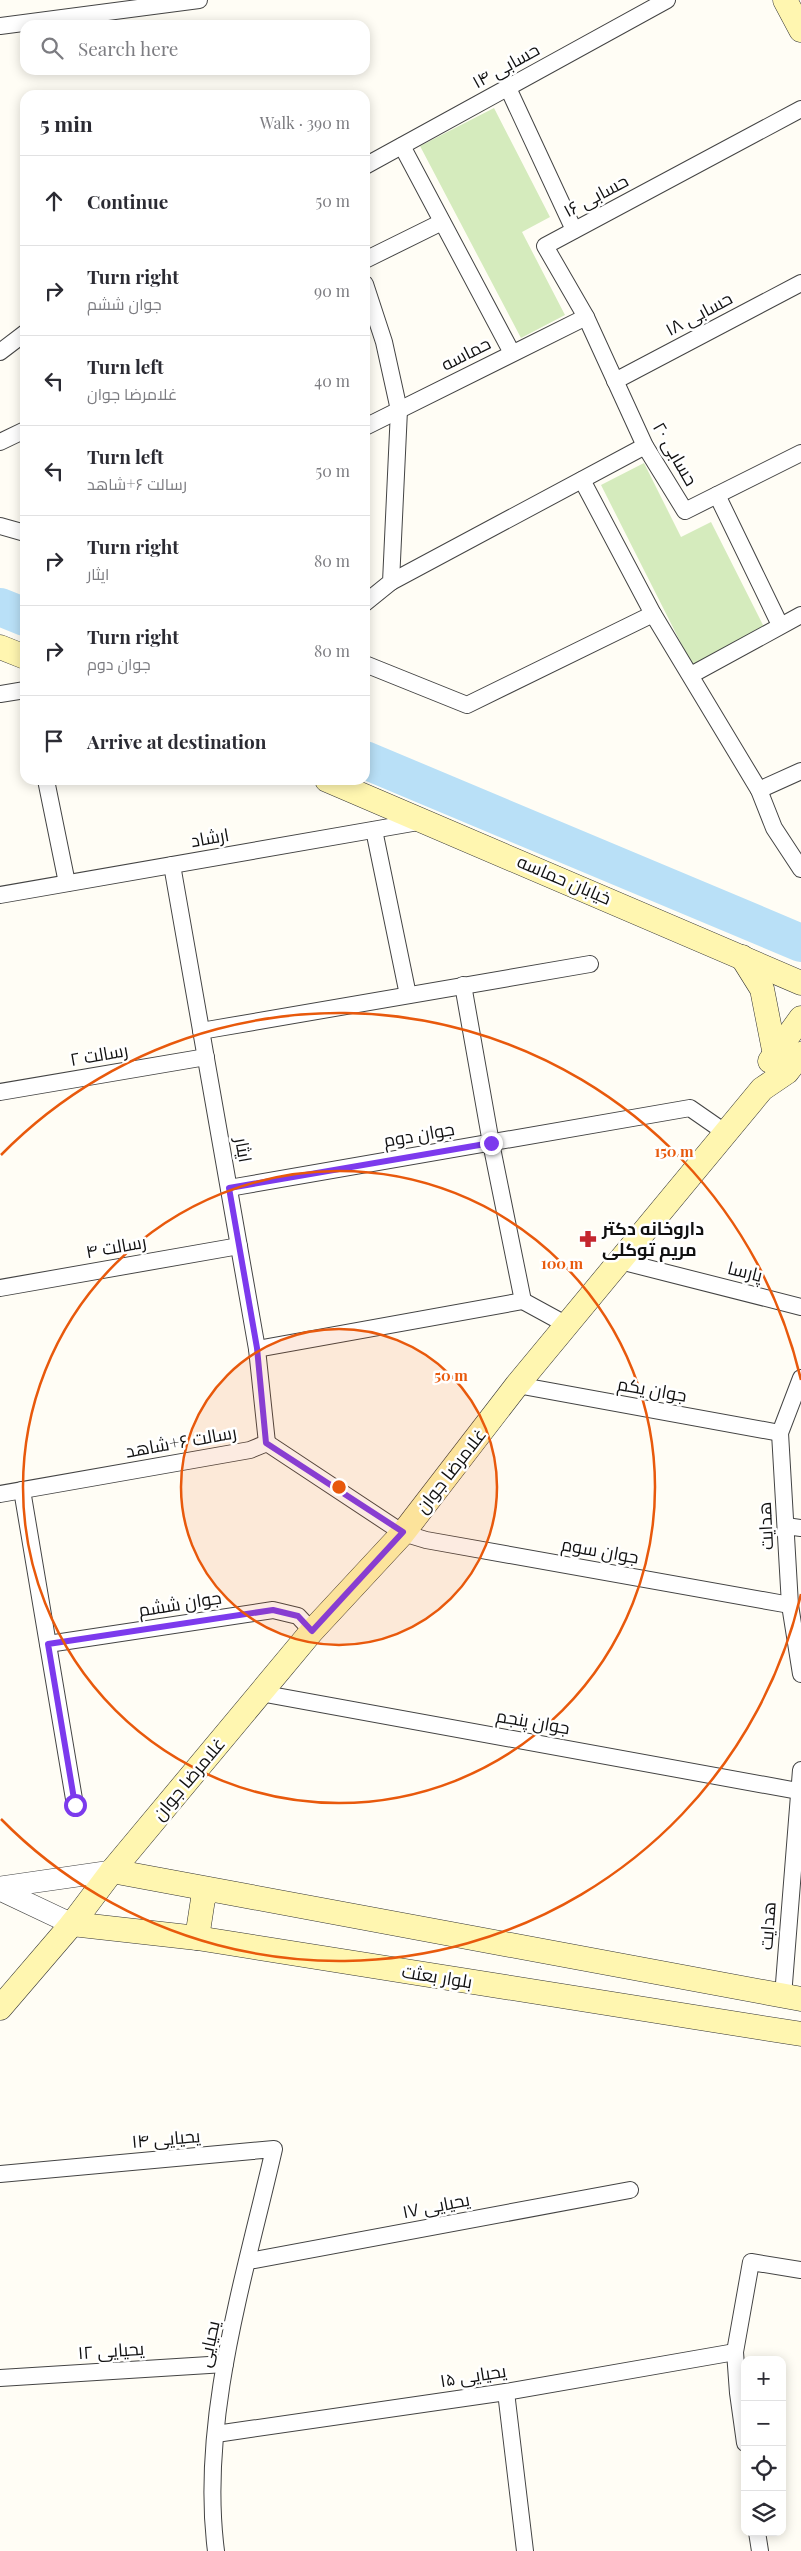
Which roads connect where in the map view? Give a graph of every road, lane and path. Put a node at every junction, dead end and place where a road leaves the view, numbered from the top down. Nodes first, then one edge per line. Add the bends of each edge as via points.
1 (199, 0) edge
2 (667, 0) edge
3 (785, 0) edge
4 (46, 20) edge
5 (20, 23) edge
6 (800, 25) edge
7 (0, 26) edge
8 (508, 88) junction
9 (801, 109) edge
10 (402, 146) junction
11 (370, 163) edge
12 (442, 222) junction
13 (574, 230) junction
14 (370, 258) edge
15 (801, 283) edge
16 (370, 299) edge
17 (586, 317) junction
18 (20, 337) edge
19 (0, 352) edge
20 (512, 353) junction
21 (615, 381) junction
22 (399, 410) junction
23 (370, 424) edge
24 (20, 432) edge
25 (0, 442) edge
26 (645, 446) junction
27 (801, 453) edge
28 (582, 480) junction
29 (717, 495) junction
30 (0, 526) edge
31 (20, 532) edge
32 (391, 582) junction
33 (370, 598) edge
34 (654, 614) junction
35 (801, 615) edge
36 (780, 625) junction
37 (0, 647) edge
38 (20, 655) edge
39 (370, 666) edge
40 (691, 675) junction
41 (20, 691) edge
42 (0, 694) edge
43 (801, 771) edge
44 (47, 785) edge
45 (339, 785) edge
46 (759, 790) junction
47 (426, 821) junction
48 (374, 830) junction
49 (172, 865) junction
50 (801, 869) edge
51 (67, 884) junction
52 (0, 895) edge
53 (742, 957) junction
54 (590, 964) dead end
55 (801, 983) edge
56 (463, 986) junction
57 (408, 995) junction
58 (801, 1018) edge
59 (201, 1031) junction
60 (206, 1057) junction
61 (793, 1057) edge
62 (0, 1092) edge
63 (726, 1133) junction
64 (491, 1143) junction
65 (229, 1188) junction
66 (239, 1246) junction
67 (620, 1261) junction
68 (0, 1288) edge
69 (523, 1301) junction
70 (801, 1307) edge
71 (567, 1325) junction
72 (257, 1348) junction
73 (801, 1378) edge
74 (517, 1385) junction
75 (780, 1433) junction
76 (266, 1443) junction
77 (22, 1490) junction
78 (0, 1494) edge
79 (793, 1527) edge
80 (403, 1532) junction
81 (790, 1605) junction
82 (312, 1631) junction
83 (48, 1644) junction
84 (801, 1674) edge
85 (260, 1693) junction
86 (801, 1770) edge
87 (798, 1791) junction
88 (75, 1805) dead end
89 (112, 1872) junction
90 (796, 1881) edge
91 (0, 1889) edge
92 (209, 1890) junction
93 (72, 1924) junction
94 (197, 1938) junction
95 (792, 1997) edge
96 (0, 2008) edge
97 (801, 2034) edge
98 (274, 2149) joint
99 (0, 2174) edge
100 (630, 2190) dead end
101 (249, 2261) junction
102 (801, 2270) edge
103 (735, 2352) junction
104 (225, 2364) junction
105 (0, 2378) edge
106 (506, 2392) junction
107 (741, 2414) edge
108 (216, 2434) junction
109 (758, 2536) edge
110 (216, 2551) edge
111 (525, 2551) edge
112 (760, 2551) edge

1 - 4 street
2 - 8 street, حسابی ۱۴
3 - 6 main road
5 - 7 street
8 - 10 street, حسابی ۱۴
8 - 13 street
9 - 13 street, حسابی ۱۶
10 - 11 street, حسابی ۱۴
10 - 12 street
12 - 14 street
12 - 20 street
13 - 17 street, حسابی ۱۶ via 545,246
15 - 21 street, حسابی ۱۸
16 - 22 street via 384,342
17 - 20 street, حماسه
17 - 21 street, حسابی ۱۶
18 - 19 street
20 - 22 street, حماسه
21 - 26 street, حسابی ۲۰
22 - 23 street, حماسه
22 - 32 street
24 - 25 street
26 - 28 street
26 - 29 street, حسابی ۲۰ via 685,511
27 - 29 street, حسابی ۲۰
28 - 32 street
28 - 34 street
29 - 36 street
30 - 31 street
32 - 33 street
34 - 39 street via 467,705
34 - 40 street
35 - 36 street
36 - 40 street
37 - 38 main road
40 - 46 street
41 - 42 street
43 - 46 street
44 - 51 street
45 - 47 main road, خیابان حماسه
46 - 50 street via 774,828
47 - 48 street, ارشاد
47 - 53 main road, خیابان حماسه
48 - 49 street, ارشاد
48 - 57 street
49 - 51 street, ارشاد
49 - 59 street, ایثار
51 - 52 street, ارشاد
53 - 55 main road, خیابان حماسه
53 - 61 main road via 762,989
54 - 56 street
56 - 57 street
56 - 64 street
57 - 59 street
58 - 61 main road, غلامرضا جوان
59 - 60 street, ایثار
60 - 62 street, رسالت ۲
60 - 65 street, ایثار
61 - 63 main road, غلامرضا جوان via 770,1061 762,1089
63 - 64 street, جوان دوم via 690,1108
63 - 67 main road, غلامرضا جوان
64 - 65 street, جوان دوم
64 - 69 street
65 - 66 street, ایثار
66 - 68 street, رسالت ۴
66 - 72 street, ایثار
67 - 70 street, پارسا
67 - 71 main road, غلامرضا جوان
69 - 71 street
69 - 72 street
71 - 74 main road, غلامرضا جوان
72 - 76 street, ایثار
73 - 75 street, هدایت
74 - 75 street, جوان یکم
74 - 80 main road, غلامرضا جوان
75 - 79 street, هدایت
76 - 77 street, رسالت ۶+شاهد via 250,1450
76 - 80 street
77 - 78 street, رسالت ۶+شاهد
77 - 83 street
79 - 81 street, هدایت
80 - 81 street, جوان سوم via 426,1540
80 - 82 main road, غلامرضا جوان
81 - 84 street, هدایت
82 - 83 street, جوان ششم via 298,1616 273,1610
82 - 85 main road, غلامرضا جوان
83 - 88 street
85 - 87 street, جوان پنجم
85 - 89 main road, غلامرضا جوان
86 - 87 street, هدایت
87 - 90 street, هدایت
89 - 91 street
89 - 92 main road
89 - 93 main road, غلامرضا جوان
90 - 95 street, هدایت
91 - 93 street
92 - 94 main road via 203,1899
92 - 95 main road
93 - 94 main road, بلوار بعثت
93 - 96 main road, غلامرضا جوان
94 - 97 main road, بلوار بعثت
98 - 99 street, یحیایی ۱۴
98 - 101 street, یحیایی
100 - 101 street, یحیایی ۱۷
101 - 104 street, یحیایی
102 - 103 street via 752,2262
103 - 106 street, یحیایی ۱۵
103 - 107 street
104 - 105 street, یحیایی ۱۲
104 - 108 street, یحیایی
106 - 108 street, یحیایی ۱۵
106 - 111 street
108 - 110 street, یحیایی
109 - 112 street

